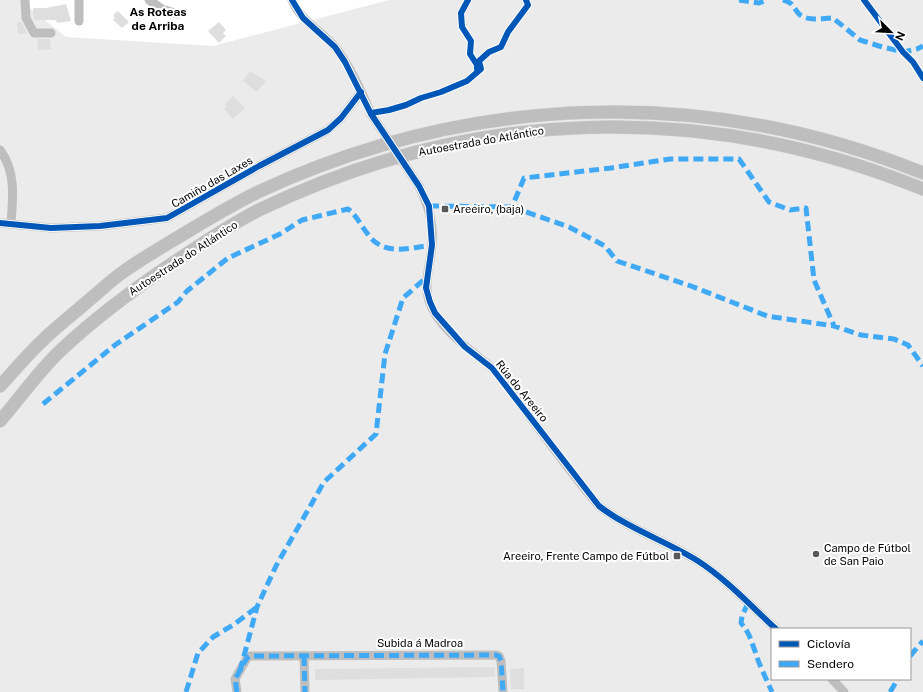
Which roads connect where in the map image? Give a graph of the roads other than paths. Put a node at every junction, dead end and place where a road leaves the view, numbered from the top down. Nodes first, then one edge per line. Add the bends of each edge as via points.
1 (25, 0) edge
2 (79, 0) edge
3 (149, 0) edge
4 (292, 0) edge
5 (178, 14) dead end
6 (79, 22) dead end
7 (51, 33) dead end
8 (361, 92) junction
9 (0, 150) edge
10 (923, 173) edge
11 (923, 189) edge
12 (0, 223) edge
13 (11, 223) junction
14 (0, 386) edge
15 (0, 421) edge
16 (775, 628) edge
17 (304, 656) junction
18 (833, 680) edge
19 (237, 692) edge
20 (304, 692) edge
21 (503, 692) edge
22 (844, 692) edge

1 - 7 street via 26,18 34,33
2 - 6 street
3 - 5 street via 162,9
4 - 8 street, Rúa do Areeiro via 303,18 335,47
8 - 13 street, Camiño das Laxes via 328,130 167,218 100,226 51,228
8 - 16 street, Rúa do Areeiro, bridge via 371,114 419,186 429,206 432,230 426,288 430,302 445,325 465,347 492,368 599,506 612,516 713,572
9 - 13 street via 7,159 11,172
10 - 14 highway, Autoestrada do Atlántico via 884,157 832,141 767,126 716,117 648,111 537,114 421,134 327,163 258,192 214,215 122,272 42,340
11 - 15 highway, Autoestrada do Atlántico via 879,171 764,140 648,126 537,130 426,149 332,178 259,209 224,229 134,289 59,352
12 - 13 street, Camiño das Laxes
17 - 19 street, Subida á Madroa via 250,656 235,679
17 - 20 street
17 - 21 street, Subida á Madroa via 496,655 501,661
18 - 22 street

